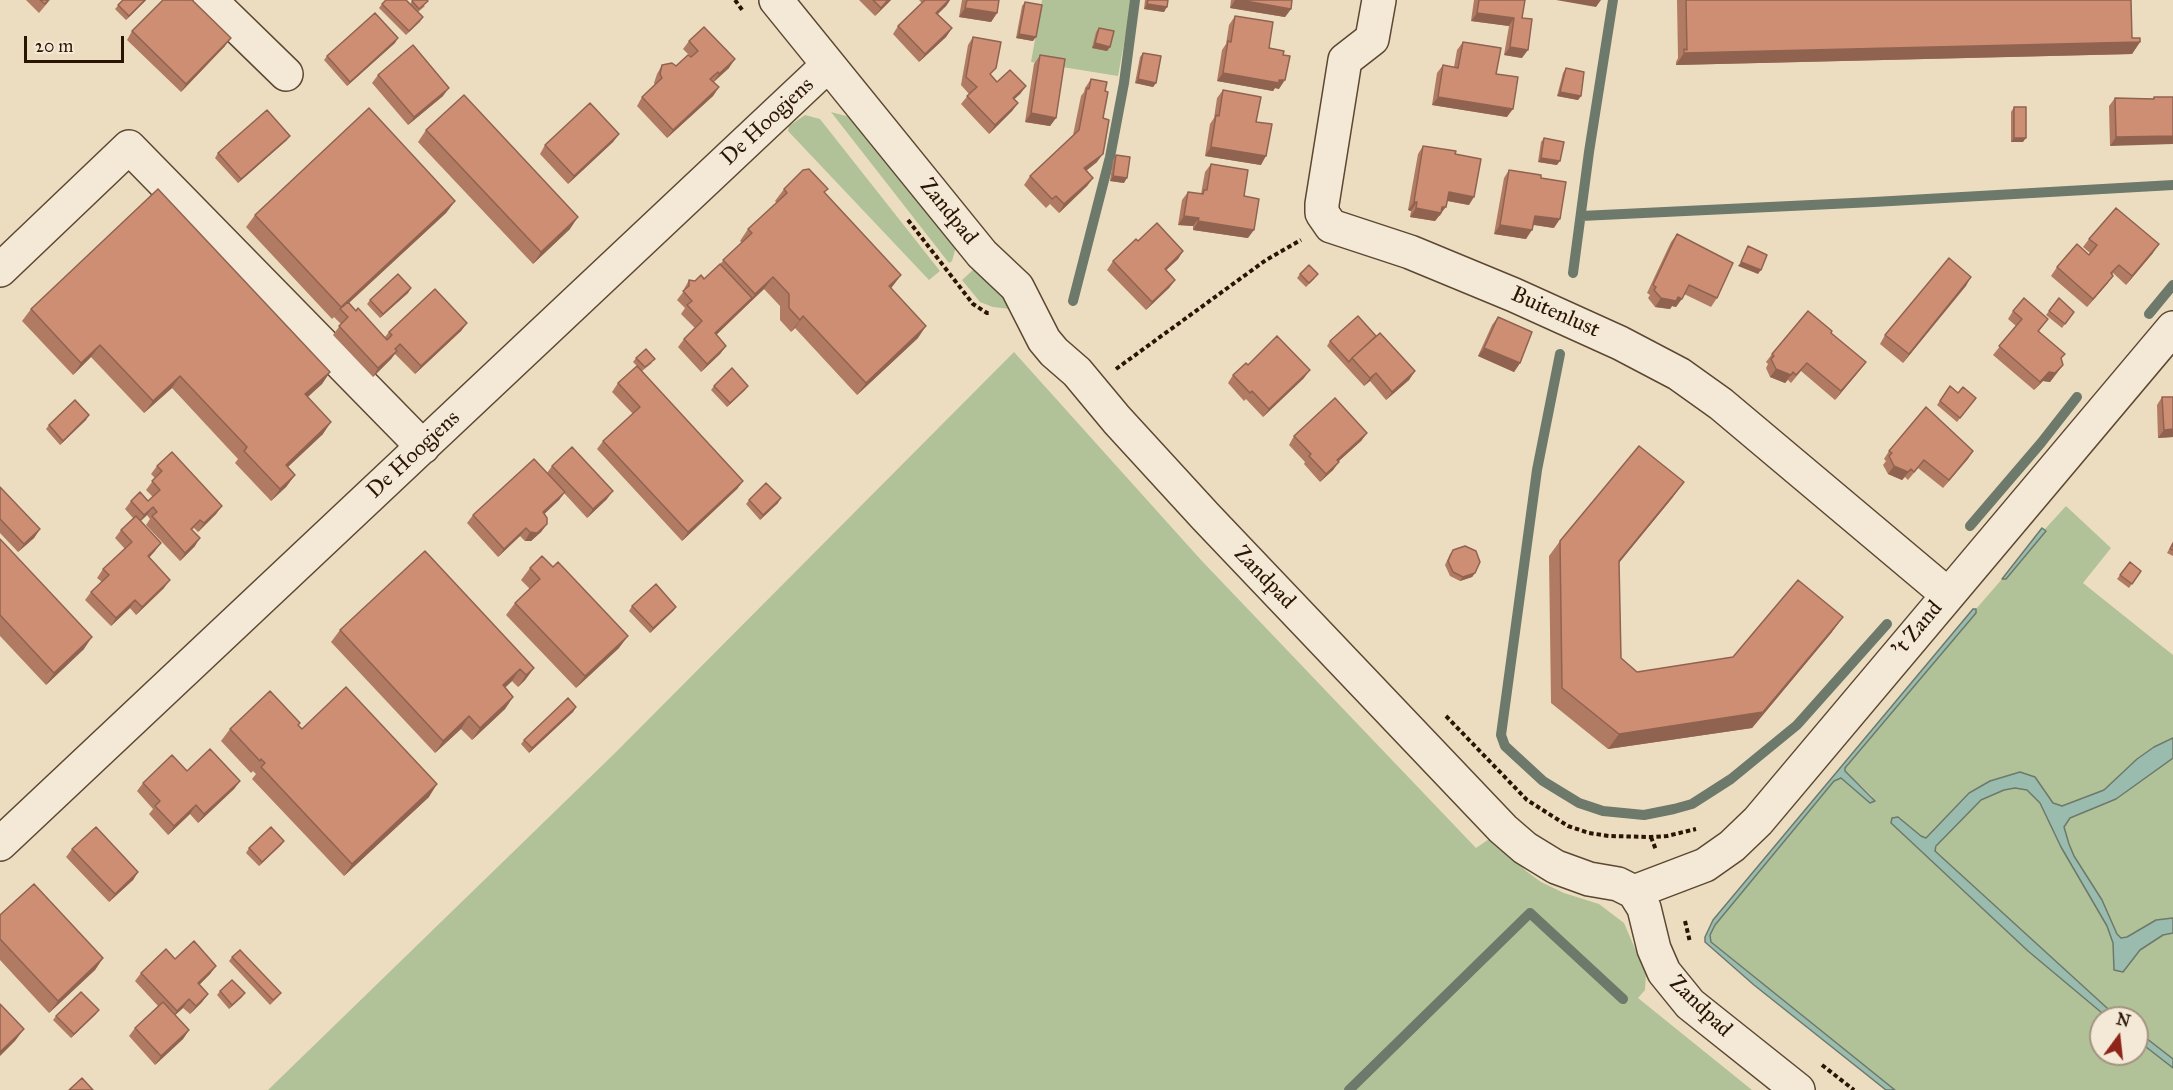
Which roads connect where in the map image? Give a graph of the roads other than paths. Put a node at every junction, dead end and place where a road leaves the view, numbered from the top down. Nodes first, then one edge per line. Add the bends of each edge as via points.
1 (210, 0) edge
2 (776, 0) edge
3 (1379, 0) edge
4 (828, 65) junction
5 (286, 74) dead end
6 (0, 270) edge
7 (2173, 328) edge
8 (423, 447) junction
9 (1947, 594) junction
10 (0, 844) edge
11 (1634, 892) junction
12 (1798, 1090) edge

1 - 5 street
2 - 4 street, Zandpad
3 - 9 street, Buitenlust via 1372,39 1345,60 1322,204 1322,213 1331,226 1410,252 1504,290 1679,374 1721,404
4 - 8 street, De Hoogjens
4 - 11 street, Zandpad via 982,254 1017,287 1054,352 1077,372 1206,517 1503,829 1556,867
6 - 8 street via 129,147
7 - 9 street, 't Zand
8 - 10 street, De Hoogjens
9 - 11 street, 't Zand via 1741,838 1705,865
11 - 12 street, Zandpad via 1644,908 1664,972 1683,996

